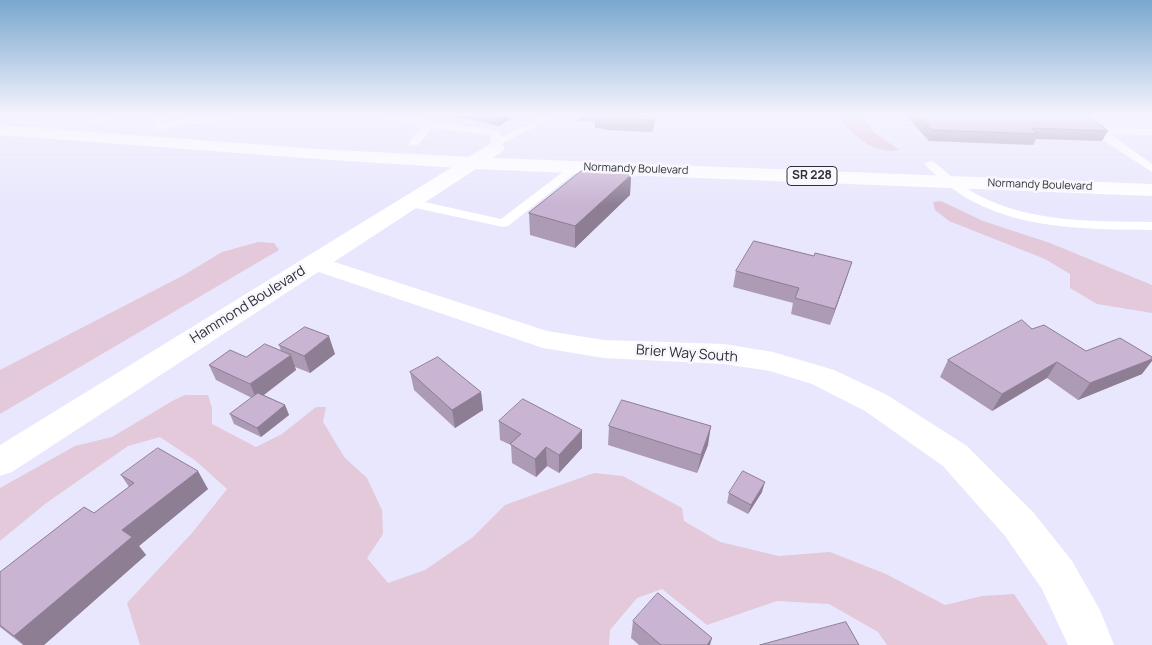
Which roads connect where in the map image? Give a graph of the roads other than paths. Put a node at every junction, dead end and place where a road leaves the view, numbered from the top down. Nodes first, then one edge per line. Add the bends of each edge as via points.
1 (201, 145) edge
2 (1117, 145) edge
3 (496, 146) joint
4 (470, 155) junction
5 (930, 164) junction
6 (576, 167) junction
7 (1152, 171) edge
8 (950, 182) junction
9 (1152, 190) edge
10 (411, 203) junction
11 (1152, 226) edge
12 (316, 263) junction
13 (0, 462) edge
14 (1091, 645) edge

1 - 4 main road, Normandy Boulevard / SR 228 via 318,154
2 - 7 lane
3 - 4 main road, Hammond Boulevard
3 - 5 main road, Normandy Boulevard / SR 228
4 - 6 main road, Normandy Boulevard / SR 228
4 - 10 main road, Hammond Boulevard
5 - 7 main road, Normandy Boulevard / SR 228
5 - 8 lane
6 - 8 main road, Normandy Boulevard / SR 228
6 - 10 lane via 503,223
8 - 9 main road, Normandy Boulevard / SR 228
8 - 11 lane via 981,202 1019,216 1079,224
10 - 12 main road, Hammond Boulevard
12 - 13 main road, Hammond Boulevard
12 - 14 main road, Brier Way South via 543,339 604,350 724,354 773,362 823,377 876,403 955,456 1018,524 1057,575

